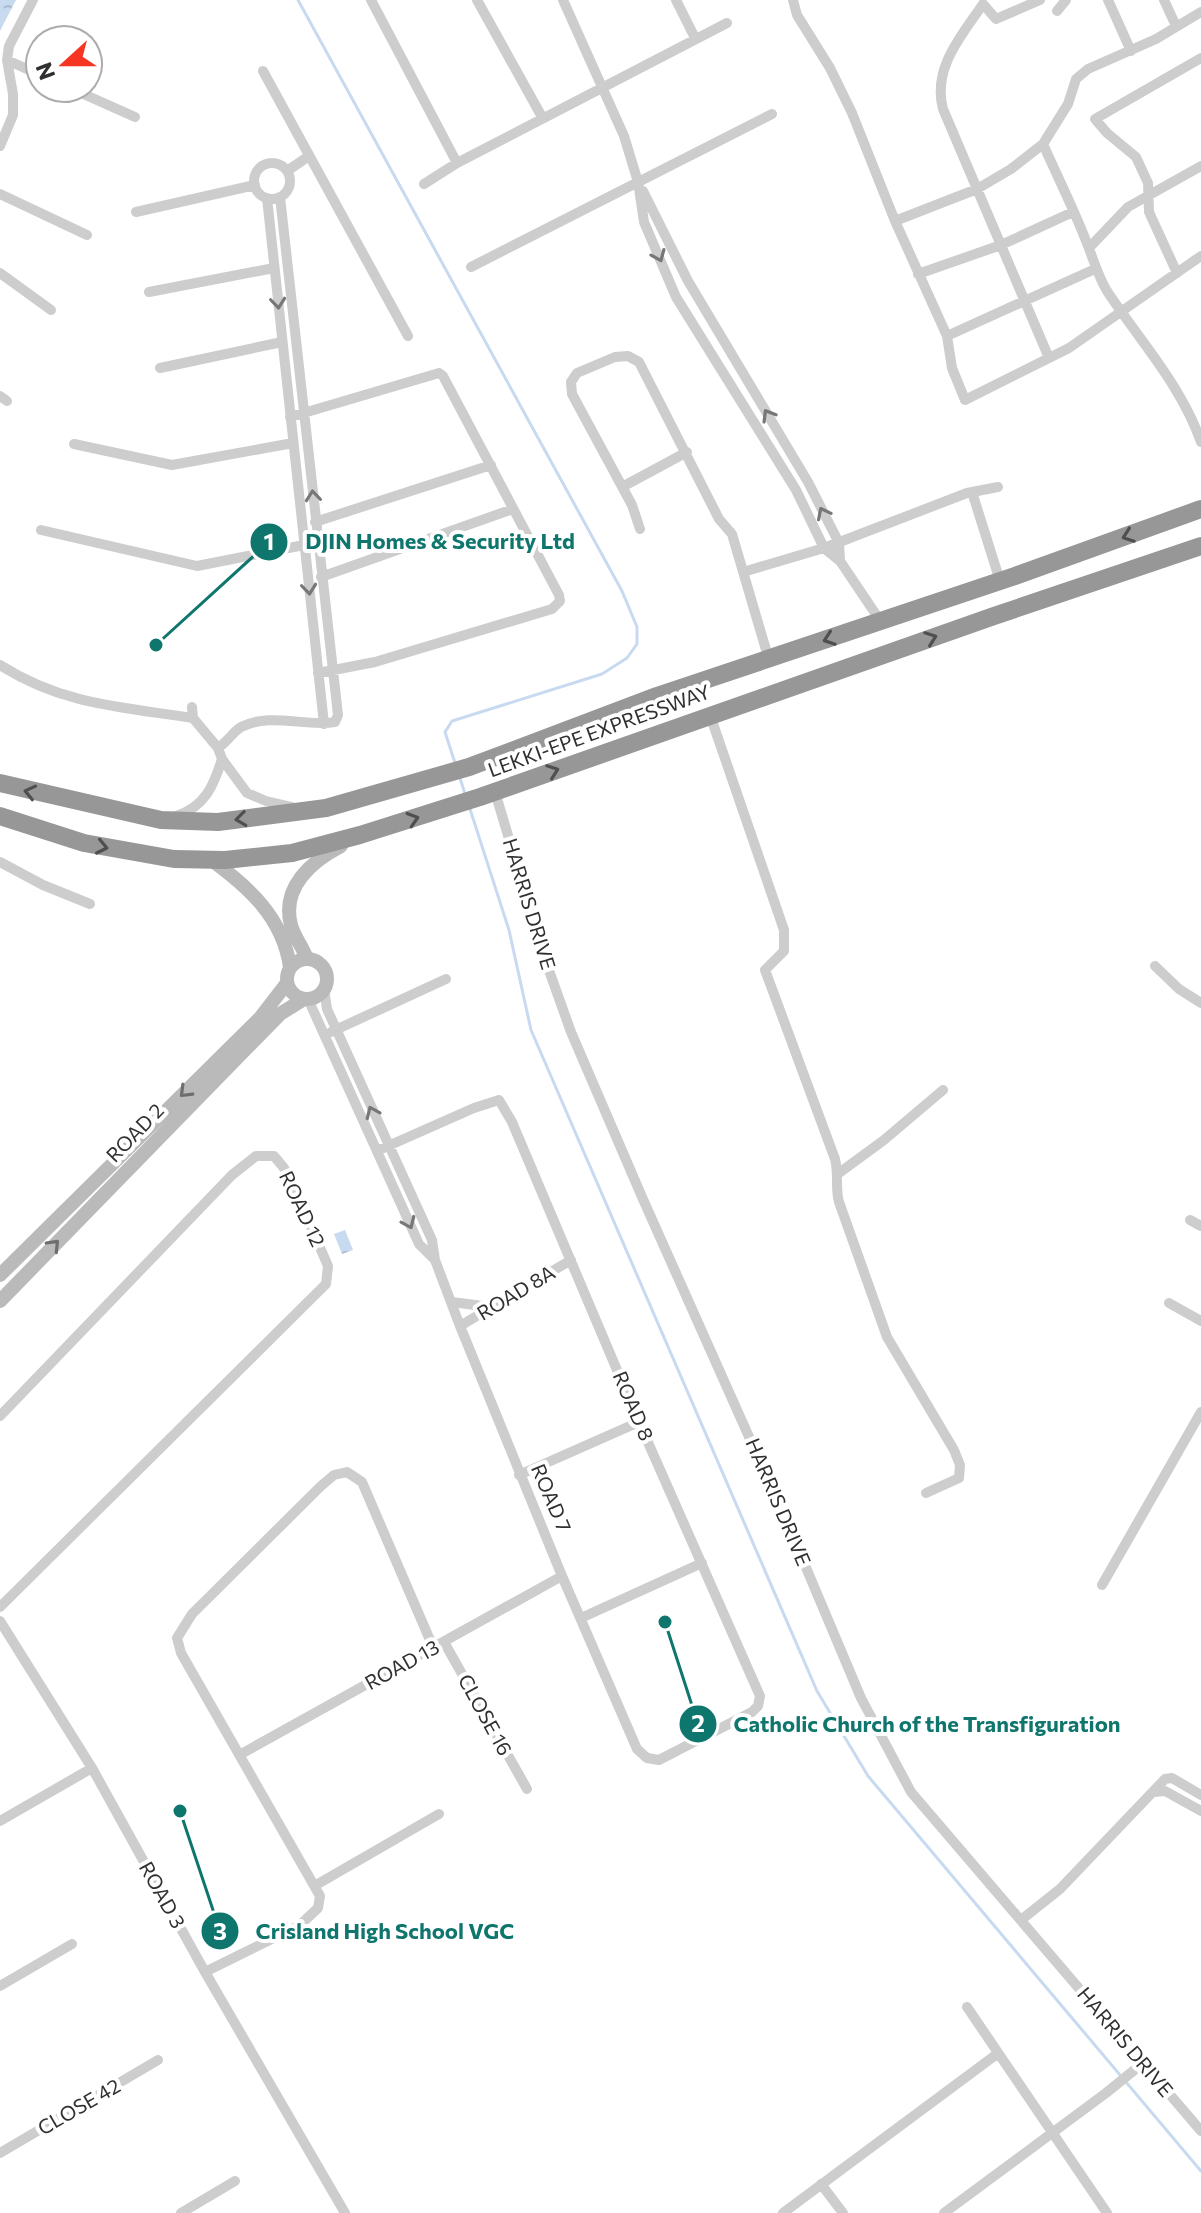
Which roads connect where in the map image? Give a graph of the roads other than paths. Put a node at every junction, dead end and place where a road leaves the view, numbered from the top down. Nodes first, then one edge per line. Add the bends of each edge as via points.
1 (33, 0) edge
2 (371, 0) edge
3 (477, 0) edge
4 (563, 0) edge
5 (676, 0) edge
6 (793, 0) edge
7 (1040, 0) edge
8 (1066, 0) edge
9 (1108, 0) edge
10 (1164, 0) edge
11 (980, 2) edge
12 (1057, 11) dead end
13 (1201, 12) edge
14 (727, 23) dead end
15 (1176, 26) junction
16 (695, 38) junction
17 (1131, 51) junction
18 (1201, 58) edge
19 (7, 60) junction
20 (24, 68) edge
21 (263, 71) dead end
22 (603, 85) junction
23 (104, 103) edge
24 (772, 114) dead end
25 (135, 117) dead end
26 (542, 117) junction
27 (1043, 144) junction
28 (0, 146) edge
29 (309, 156) junction
30 (457, 163) junction
31 (1201, 166) edge
32 (287, 171) junction
33 (638, 182) junction
34 (424, 184) dead end
35 (255, 185) junction
36 (977, 189) junction
37 (0, 194) edge
38 (1149, 196) junction
39 (280, 197) junction
40 (267, 198) junction
41 (136, 212) dead end
42 (1073, 212) junction
43 (895, 221) junction
44 (87, 235) dead end
45 (1001, 245) junction
46 (1089, 248) junction
47 (1201, 256) edge
48 (471, 267) dead end
49 (274, 268) junction
50 (1095, 269) junction
51 (0, 273) edge
52 (1177, 273) junction
53 (918, 274) junction
54 (149, 292) dead end
55 (1024, 304) junction
56 (51, 310) dead end
57 (1123, 312) junction
58 (408, 336) dead end
59 (947, 336) junction
60 (282, 342) junction
61 (1049, 358) junction
62 (160, 368) dead end
63 (745, 377) junction
64 (730, 384) junction
65 (304, 414) junction
66 (290, 417) junction
67 (1201, 442) edge
68 (293, 443) junction
69 (74, 444) dead end
70 (687, 452) junction
71 (491, 465) junction
72 (622, 487) junction
73 (998, 487) dead end
74 (972, 492) junction
75 (513, 509) junction
76 (1201, 509) edge
77 (315, 522) junction
78 (640, 529) dead end
79 (41, 530) dead end
80 (839, 543) junction
81 (304, 545) junction
82 (1201, 546) edge
83 (824, 548) junction
84 (840, 561) junction
85 (743, 572) junction
86 (321, 577) junction
87 (1000, 581) junction
88 (881, 622) junction
89 (769, 660) junction
90 (0, 665) edge
91 (332, 670) junction
92 (318, 673) junction
93 (710, 715) junction
94 (324, 724) junction
95 (220, 753) junction
96 (0, 783) edge
97 (487, 795) junction
98 (326, 808) junction
99 (0, 816) edge
100 (161, 820) junction
101 (360, 835) junction
102 (210, 859) junction
103 (0, 862) edge
104 (90, 904) dead end
105 (307, 959) junction
106 (1155, 966) dead end
107 (290, 967) junction
108 (446, 979) dead end
109 (287, 983) junction
110 (324, 989) junction
111 (306, 999) junction
112 (1201, 1003) edge
113 (331, 1032) junction
114 (943, 1090) dead end
115 (382, 1148) junction
116 (839, 1173) junction
117 (1190, 1220) dead end
118 (1201, 1226) edge
119 (571, 1260) junction
120 (0, 1275) edge
121 (0, 1301) edge
122 (452, 1302) junction
123 (1169, 1303) dead end
124 (490, 1307) junction
125 (1201, 1321) edge
126 (460, 1326) junction
127 (1201, 1412) edge
128 (0, 1416) edge
129 (639, 1422) junction
130 (519, 1475) junction
131 (926, 1493) dead end
132 (702, 1563) junction
133 (562, 1576) junction
134 (1102, 1585) dead end
135 (0, 1607) edge
136 (581, 1618) junction
137 (0, 1621) edge
138 (444, 1642) junction
139 (433, 1647) junction
140 (637, 1749) joint
141 (241, 1754) junction
142 (92, 1768) junction
143 (527, 1789) dead end
144 (1200, 1804) edge
145 (439, 1814) dead end
146 (0, 1821) edge
147 (316, 1885) junction
148 (1021, 1920) junction
149 (72, 1944) dead end
150 (205, 1972) junction
151 (0, 1986) edge
152 (967, 2007) dead end
153 (997, 2054) junction
154 (158, 2060) dead end
155 (1143, 2063) junction
156 (1201, 2131) edge
157 (1050, 2134) junction
158 (0, 2153) edge
159 (235, 2181) dead end
160 (821, 2184) junction
161 (181, 2213) edge
162 (345, 2213) edge
163 (783, 2213) edge
164 (843, 2213) edge
165 (944, 2213) edge
166 (1106, 2213) edge

1 - 19 street
2 - 30 street
3 - 26 street
4 - 22 street
5 - 16 street
6 - 43 street via 845,98
7 - 11 street via 996,19
8 - 12 street
9 - 17 street
10 - 15 street
11 - 36 street via 948,55 940,90
13 - 15 street
14 - 16 street
15 - 17 street
16 - 22 street
17 - 27 street via 1076,79 1068,104
18 - 38 street via 1095,119 1136,157
19 - 20 street
19 - 28 street via 13,115
21 - 29 street
22 - 26 street
22 - 33 street
23 - 25 street
24 - 33 street
26 - 30 street
27 - 36 street
27 - 42 street
29 - 32 street
29 - 58 street
30 - 34 street
31 - 38 street
32 - 35 street via 265,164
32 - 39 street via 288,189
33 - 48 street
33 - 63 street
33 -> 64 street via 644,222 676,297
35 - 40 street
35 - 41 street
36 - 43 street
36 - 45 street
37 - 44 street
38 - 46 street via 1128,207
38 - 52 street via 1149,212
39 - 40 street
39 - 65 street
40 - 49 street
42 - 45 street
42 - 46 street
43 - 53 street
45 - 53 street
45 - 55 street
46 - 50 street
47 - 52 street
49 - 54 street
49 -> 60 street
50 - 55 street
50 - 57 street
51 - 56 street
52 - 57 street
53 - 59 street
55 - 59 street
55 - 61 street
57 - 61 street
57 - 67 street via 1166,374
59 - 61 street via 965,400
60 - 62 street
60 - 66 street
63 - 64 street
80 -> 63 street
64 - 83 street via 796,490
65 - 66 street
65 - 71 street via 439,373
77 -> 65 street
66 - 68 street
68 - 69 street via 172,465
68 - 81 street
70 - 72 street
70 - 72 street via 639,362 615,357 577,373 572,394
70 - 85 street via 719,519 732,534
71 - 75 street
71 - 77 street
72 - 78 street
73 - 74 street
74 - 80 street
74 - 87 street
75 - 86 street
75 - 91 street via 559,595 557,606 432,646
76 -> 87 highway, LEKKI-EPE EXPRESSWAY
77 - 86 street
79 - 81 street via 197,566
80 - 83 street
80 - 84 street
81 -> 92 street
93 -> 82 highway, LEKKI-EPE EXPRESSWAY
83 - 84 street
83 - 85 street
84 - 88 street
85 - 89 street
86 - 91 street
87 - 88 highway, LEKKI-EPE EXPRESSWAY
88 -> 89 highway, LEKKI-EPE EXPRESSWAY
89 - 98 highway, LEKKI-EPE EXPRESSWAY via 469,767
90 - 95 street via 77,700 192,712
91 - 92 street
91 - 94 street via 337,719
92 - 94 street
97 -> 93 highway, LEKKI-EPE EXPRESSWAY
93 - 116 street via 784,930 784,951 765,970 768,982
94 - 95 street via 248,725 238,729
95 - 98 street via 247,793 291,807
95 - 100 street via 212,790 182,814
100 -> 96 highway, LEKKI-EPE EXPRESSWAY
101 -> 97 highway, LEKKI-EPE EXPRESSWAY
97 - 148 street, HARRIS DRIVE via 571,1032 861,1698 911,1792
98 -> 100 highway, LEKKI-EPE EXPRESSWAY via 218,822
99 -> 102 highway, LEKKI-EPE EXPRESSWAY via 96,845 174,859
101 - 102 highway, LEKKI-EPE EXPRESSWAY via 260,858
101 - 105 street via 322,855 293,892 291,923
102 - 107 street via 248,887 271,918
103 - 104 street
105 - 107 street
105 - 110 street via 324,969
106 - 112 street
107 - 109 street
108 - 113 street
109 - 111 street via 293,994
109 -> 120 street, ROAD 2 via 260,1018
110 - 111 street
110 - 113 street, ROAD 7
111 - 113 street, ROAD 7
121 -> 111 street, ROAD 2 via 280,1014
113 - 115 street, ROAD 7
114 - 116 street
115 - 119 street, ROAD 8 via 499,1100
115 - 122 street, ROAD 7 via 432,1240
116 - 131 street via 839,1202 887,1337 960,1465 959,1478
117 - 118 street
119 - 124 street, ROAD 8A
119 - 129 street, ROAD 8
122 - 124 street
122 - 126 street, ROAD 7
123 - 125 street
124 - 126 street, ROAD 8A
126 - 130 street, ROAD 7
127 - 134 street
128 - 135 street, ROAD 12 via 232,1175 256,1156 274,1156 328,1266 326,1284
129 - 130 street
129 - 132 street, ROAD 8
130 - 133 street, ROAD 7
132 - 136 street
132 - 140 street, ROAD 8 via 760,1696 758,1706 659,1760
133 - 136 street, ROAD 7
133 - 138 street, ROAD 13
136 - 140 street, ROAD 7
137 - 142 street, ROAD 3
138 - 139 street, ROAD 13
138 - 143 street, CLOSE 16
139 - 141 street, ROAD 13
139 - 141 street via 362,1482 347,1472 334,1475 192,1614 177,1638 192,1675
141 - 147 street
142 - 146 street
142 - 150 street, ROAD 3
144 - 148 street via 1154,1792 1060,1889
145 - 147 street
147 - 150 street via 318,1908 300,1925
148 - 155 street, HARRIS DRIVE
149 - 151 street
150 - 162 street, ROAD 3
152 - 153 street
153 - 157 street
153 - 160 street
154 - 158 street, CLOSE 42
155 - 156 street, HARRIS DRIVE
155 - 157 street
157 - 165 street
157 - 166 street
159 - 161 street
160 - 163 street
160 - 164 street

